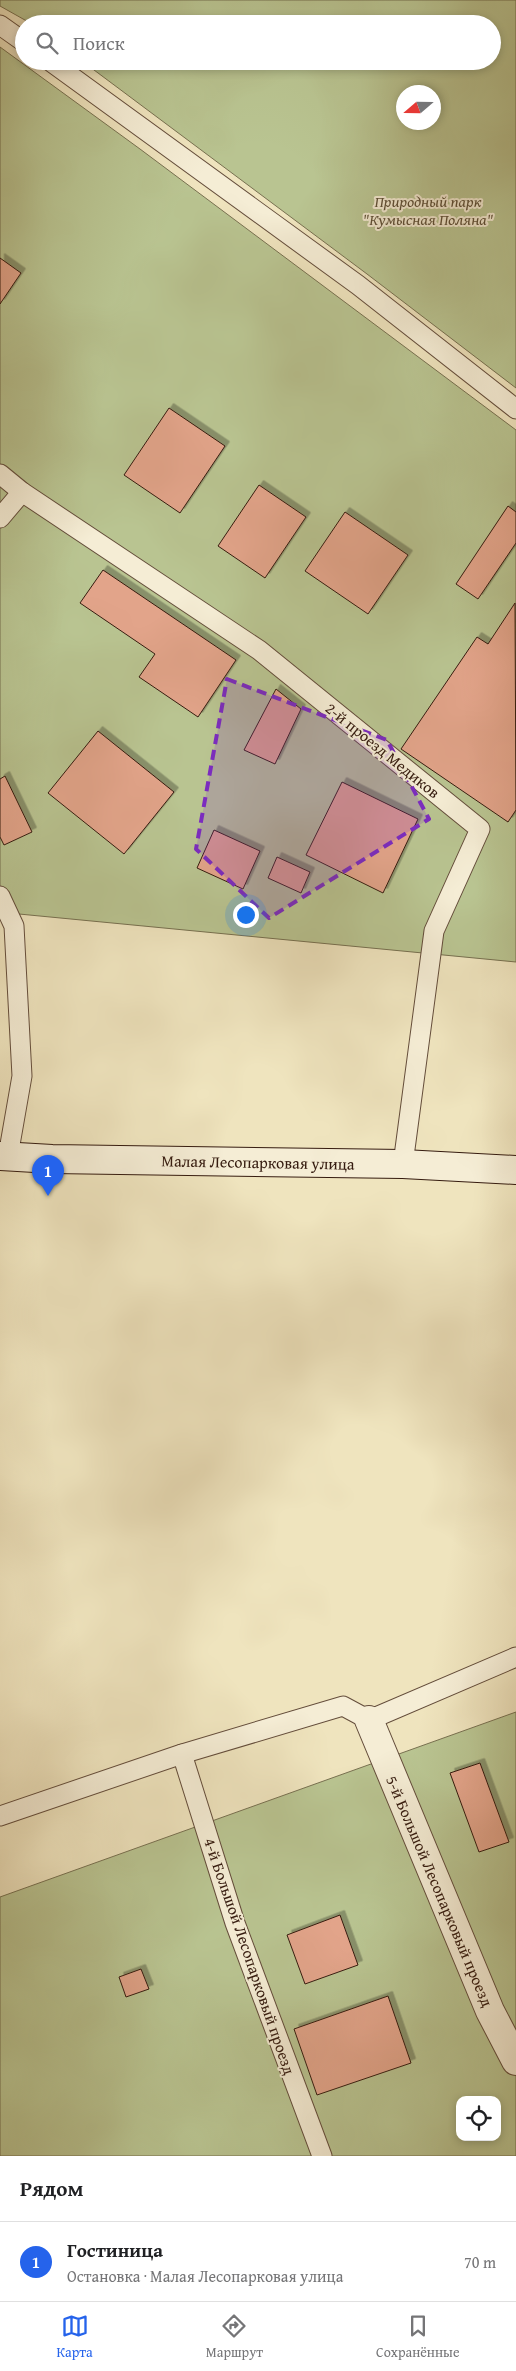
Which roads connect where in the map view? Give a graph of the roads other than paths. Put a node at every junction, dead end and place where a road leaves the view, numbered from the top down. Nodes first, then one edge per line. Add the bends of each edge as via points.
1 (0, 25) edge
2 (15, 36) edge
3 (62, 70) edge
4 (516, 409) edge
5 (0, 474) edge
6 (22, 492) junction
7 (0, 518) edge
8 (0, 896) edge
9 (4, 1156) edge
10 (403, 1164) junction
11 (516, 1170) edge
12 (516, 1657) edge
13 (369, 1720) junction
14 (182, 1754) junction
15 (0, 1816) edge
16 (516, 2061) edge
17 (322, 2156) edge

1 - 2 lane
3 - 4 lane via 358,285
5 - 6 lane, 2-й проезд Медиков
6 - 7 lane
6 - 10 lane, 2-й проезд Медиков via 260,650 480,829 434,930
8 - 9 lane via 14,926 22,1076
9 - 10 street, Малая Лесопарковая улица
10 - 11 street, Малая Лесопарковая улица
12 - 13 lane
13 - 14 lane via 343,1706
13 - 16 street, 5-й Большой Лесопарковый проезд via 490,2012
14 - 15 lane
14 - 17 lane, 4-й Большой Лесопарковый проезд via 235,1923

